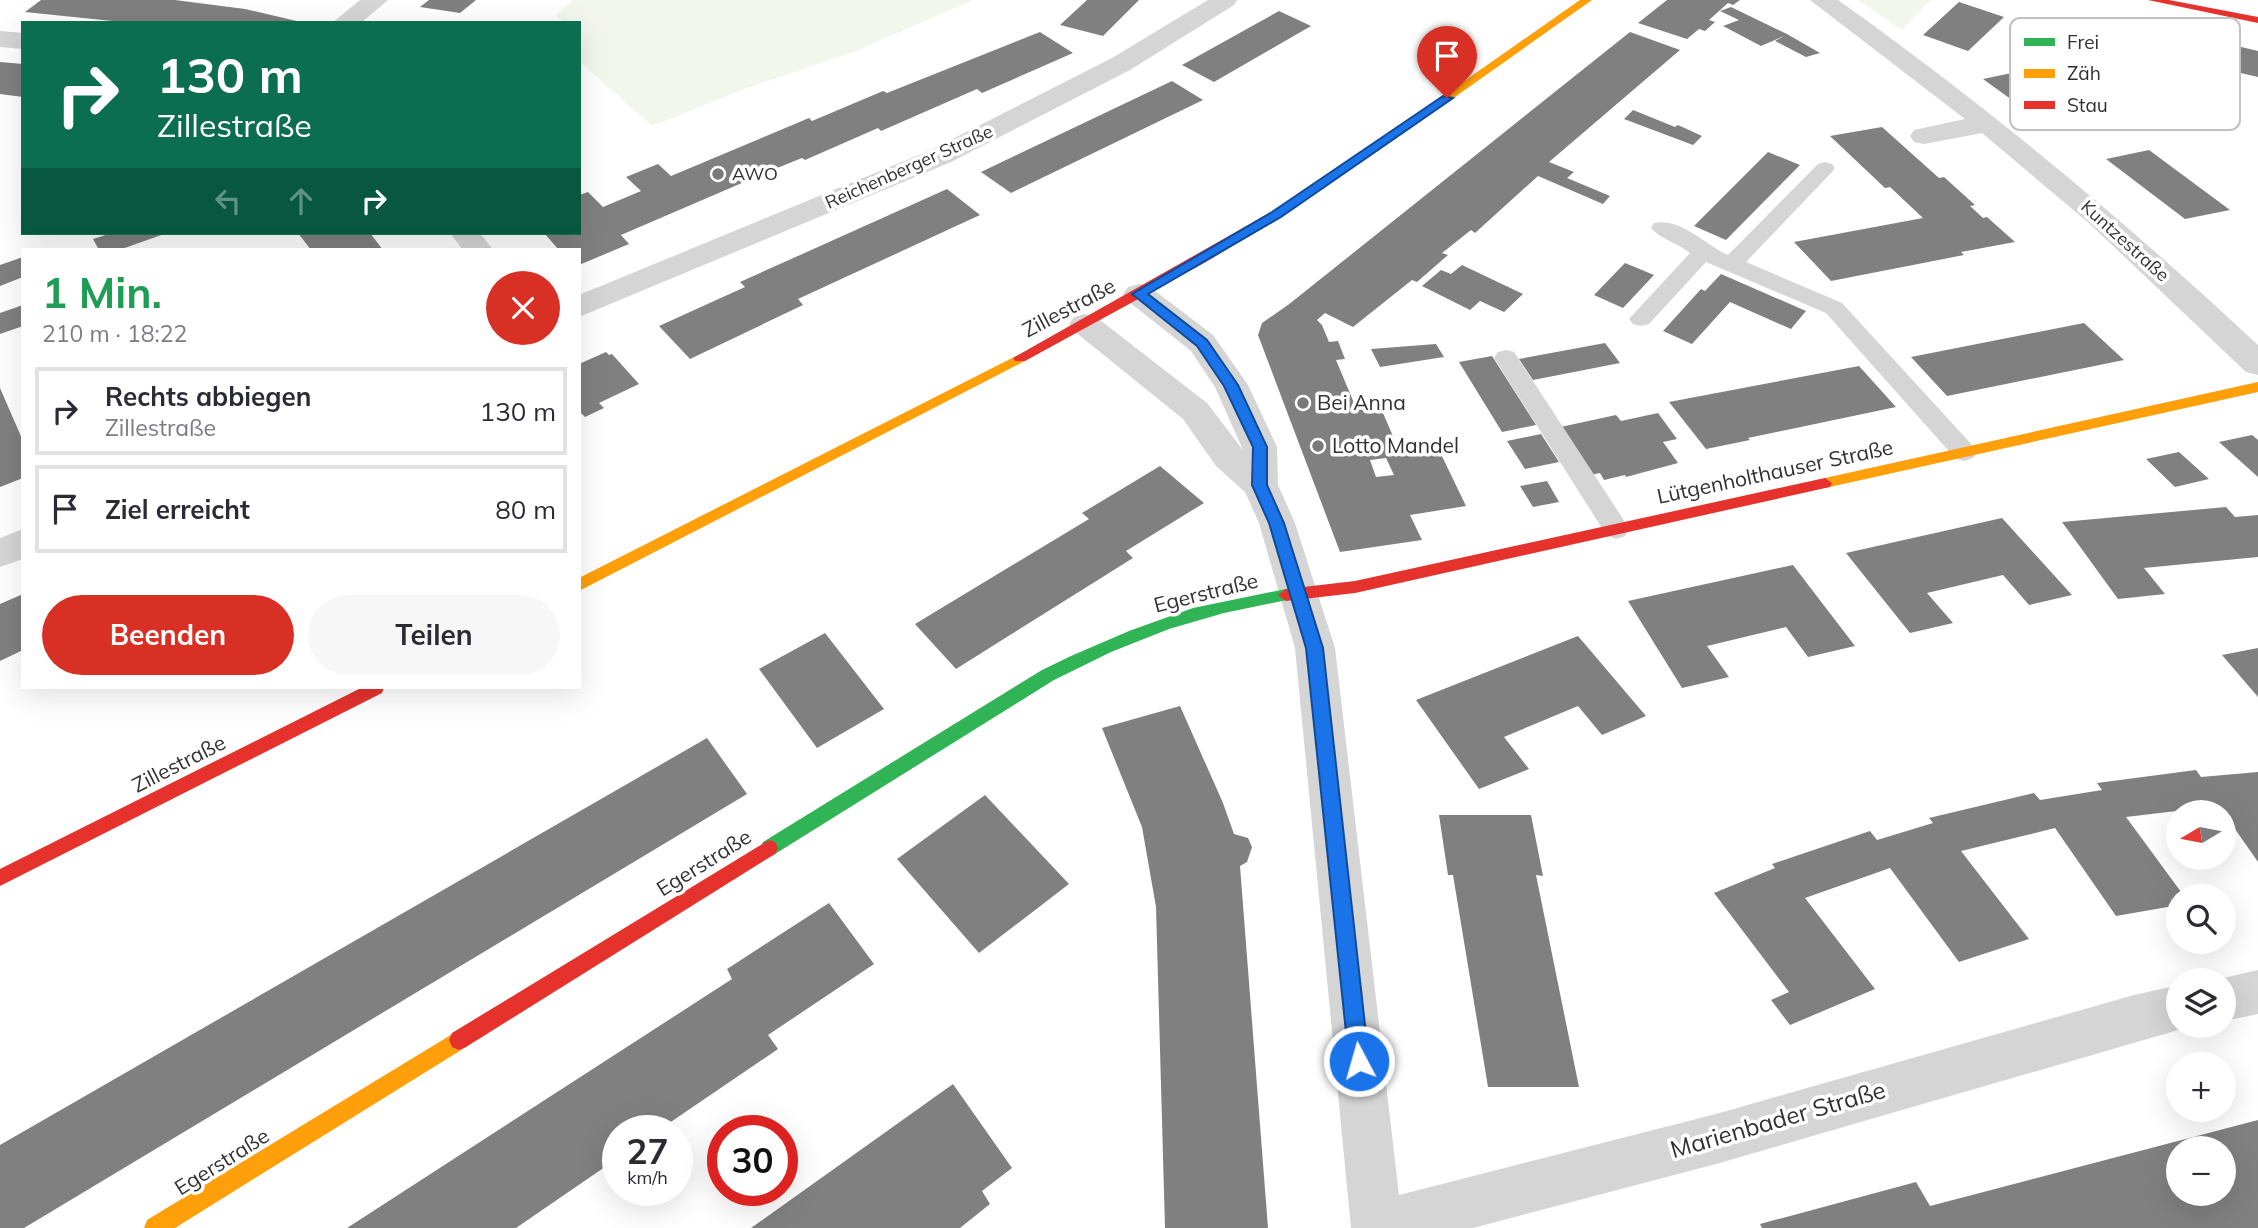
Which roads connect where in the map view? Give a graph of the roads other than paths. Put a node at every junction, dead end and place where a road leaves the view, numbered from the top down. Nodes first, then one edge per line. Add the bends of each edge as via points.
1 (376, 0) edge
2 (1225, 0) edge
3 (1587, 0) edge
4 (1822, 0) edge
5 (2153, 0) edge
6 (2258, 20) edge
7 (347, 21) edge
8 (0, 39) edge
9 (21, 41) edge
10 (1988, 123) junction
11 (1924, 136) dead end
12 (1825, 168) dead end
13 (1662, 228) dead end
14 (1703, 252) junction
15 (1732, 264) junction
16 (1139, 294) junction
17 (581, 306) edge
18 (1641, 319) dead end
19 (1085, 324) junction
20 (1506, 358) dead end
21 (2258, 364) edge
22 (2258, 387) edge
23 (1964, 452) junction
24 (1260, 485) junction
25 (1616, 529) junction
26 (21, 544) edge
27 (0, 553) edge
28 (581, 584) edge
29 (1300, 595) junction
30 (374, 689) edge
31 (0, 878) edge
32 (2258, 992) edge
33 (2236, 997) edge
34 (2166, 1012) edge
35 (1377, 1227) edge
36 (155, 1228) edge

1 - 7 street
2 - 17 street, Reichenberger Straße via 1121,64 941,156
3 - 16 street, Zillestraße via 1276,214
4 - 10 street, Kuntzestraße
5 - 6 street
8 - 9 street
10 - 11 street
10 - 21 street, Kuntzestraße via 2137,250
12 - 15 lane
13 - 14 lane
14 - 15 lane
14 - 18 lane
15 - 23 lane via 1833,307
16 - 19 street, Zillestraße
16 - 24 street via 1202,343 1231,385 1260,447
19 - 24 street via 1195,411 1228,457
19 - 28 street, Zillestraße
20 - 25 lane
22 - 23 street, Lütgenholthauser Straße
23 - 25 street, Lütgenholthauser Straße
24 - 29 street
25 - 29 street, Lütgenholthauser Straße
26 - 27 street
29 - 35 street via 1315,648
29 - 36 street, Egerstraße via 1178,618 1094,650
30 - 31 street, Zillestraße
32 - 33 street
34 - 35 street, Marienbader Straße via 1716,1139

